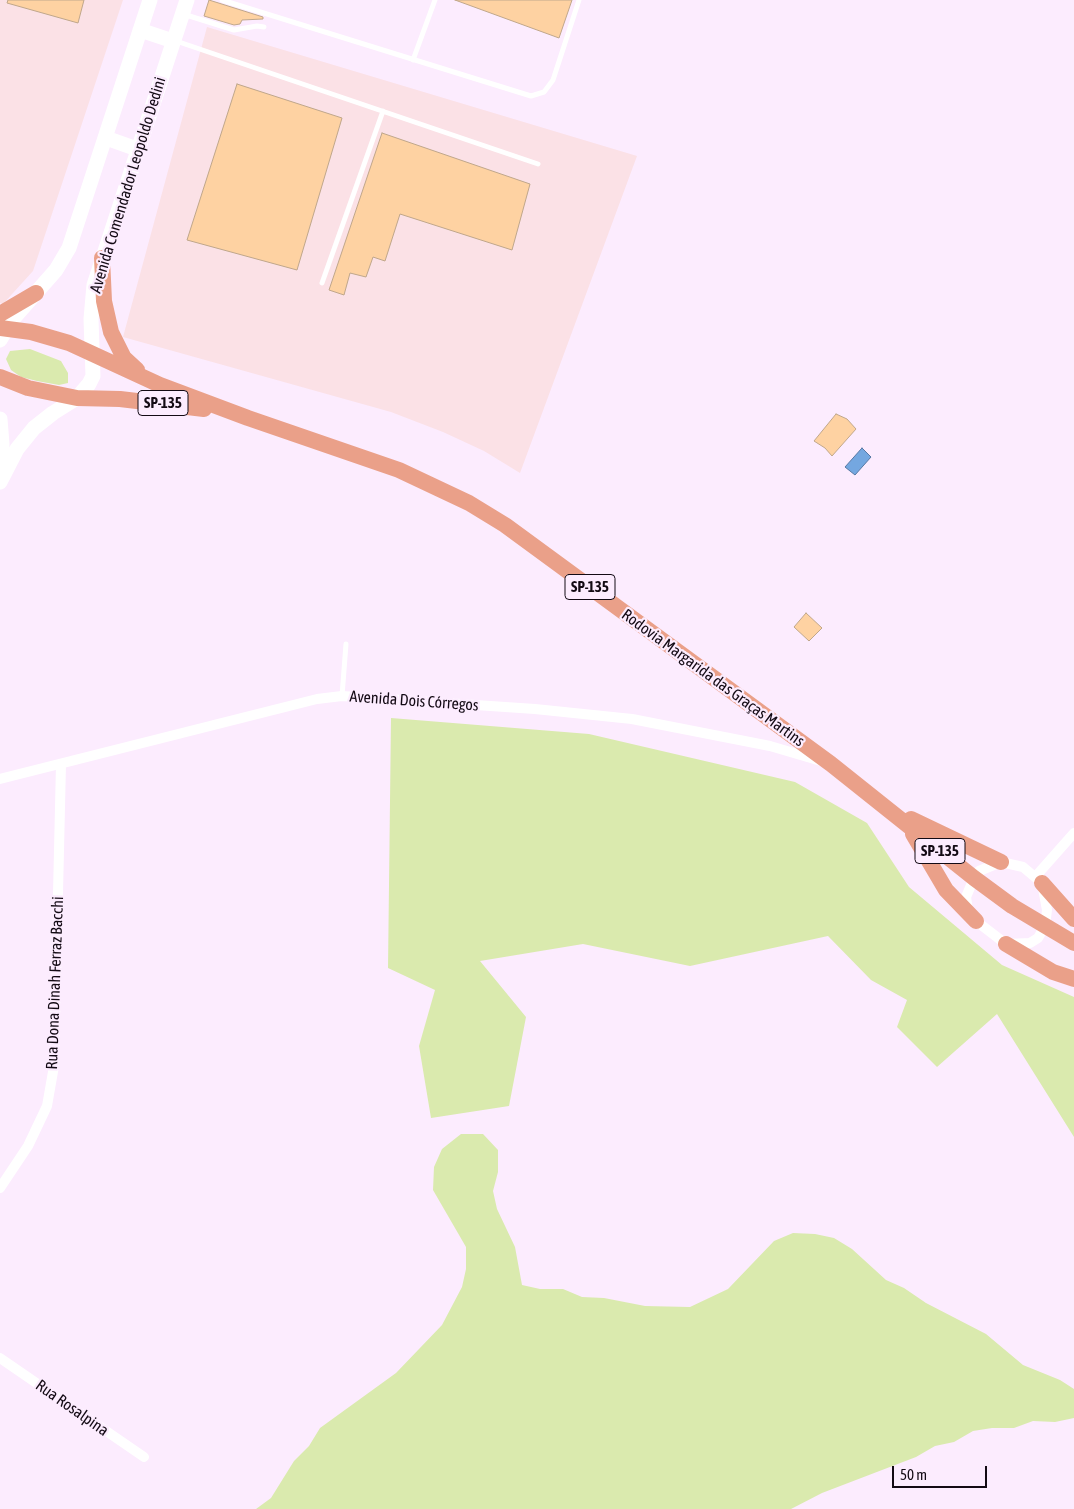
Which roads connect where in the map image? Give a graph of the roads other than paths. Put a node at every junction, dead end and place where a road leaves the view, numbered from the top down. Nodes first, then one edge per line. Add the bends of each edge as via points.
1 (150, 0) edge
2 (435, 0) edge
3 (579, 0) edge
4 (225, 1) edge
5 (185, 7) edge
6 (264, 27) dead end
7 (140, 30) junction
8 (173, 40) junction
9 (414, 60) junction
10 (383, 111) junction
11 (106, 138) junction
12 (137, 148) junction
13 (538, 164) dead end
14 (102, 258) junction
15 (322, 284) dead end
16 (36, 293) joint
17 (2, 328) edge
18 (93, 354) junction
19 (0, 377) edge
20 (160, 385) junction
21 (77, 398) junction
22 (248, 418) junction
23 (0, 419) edge
24 (0, 473) edge
25 (0, 482) edge
26 (346, 644) dead end
27 (342, 696) junction
28 (60, 764) junction
29 (831, 764) junction
30 (0, 779) edge
31 (903, 820) junction
32 (1074, 833) edge
33 (1001, 862) junction
34 (974, 878) junction
35 (1039, 879) junction
36 (1074, 919) edge
37 (976, 921) junction
38 (1045, 926) junction
39 (1074, 943) edge
40 (1006, 944) junction
41 (1074, 979) edge
42 (0, 1188) edge
43 (0, 1358) edge
44 (144, 1458) dead end

1 - 7 main road
2 - 9 lane
3 - 9 lane via 553,80 538,96 522,94
4 - 9 lane
5 - 6 lane via 234,30
5 - 8 main road, Avenida Comendador Leopoldo Dedini
7 - 8 main road
7 - 11 main road
8 - 10 lane
8 - 12 main road, Avenida Comendador Leopoldo Dedini
10 - 13 lane
10 - 15 lane
11 - 12 main road
11 - 16 main road via 69,248 56,270
12 - 14 main road, Avenida Comendador Leopoldo Dedini
14 - 18 main road, Avenida Comendador Leopoldo Dedini via 92,302
14 - 20 main road via 104,301 116,345 128,362
16 - 17 main road
17 - 18 main road, Rodovia Margarida das Graças Martins / SP-135 via 50,336
18 - 20 main road, Rodovia Margarida das Graças Martins / SP-135
18 - 21 main road, Avenida Comendador Leopoldo Dedini via 93,376
19 - 21 main road, Rodovia Margarida das Graças Martins / SP-135 via 28,388
20 - 22 main road, Rodovia Margarida das Graças Martins / SP-135
21 - 22 main road, Rodovia Margarida das Graças Martins / SP-135 via 177,404
21 - 25 main road via 34,428 17,449
22 - 29 main road, Rodovia Margarida das Graças Martins / SP-135 via 400,470 469,503 512,530
23 - 24 main road
26 - 27 lane
27 - 28 street, Avenida Dois Córregos via 317,699
27 - 29 street, Avenida Dois Córregos via 632,719 770,746
28 - 30 street, Avenida Dois Córregos
28 - 42 street, Rua Dona Dinah Ferraz Bacchi via 54,1066 47,1106 28,1146
29 - 31 main road, Rodovia Margarida das Graças Martins / SP-135
31 - 33 main road via 912,820
31 - 34 main road, Rodovia Margarida das Graças Martins / SP-135
31 - 37 main road via 946,890
32 - 35 street
33 - 34 street via 979,871
33 - 35 street via 1023,867
34 - 37 street via 966,901
34 - 38 main road, Rodovia Margarida das Graças Martins / SP-135
35 - 36 main road
35 - 38 street via 1047,910
37 - 40 street
38 - 39 main road, Rodovia Margarida das Graças Martins / SP-135
38 - 40 street via 1038,938 1030,943
40 - 41 main road via 1053,972
43 - 44 street, Rua Rosalpina

